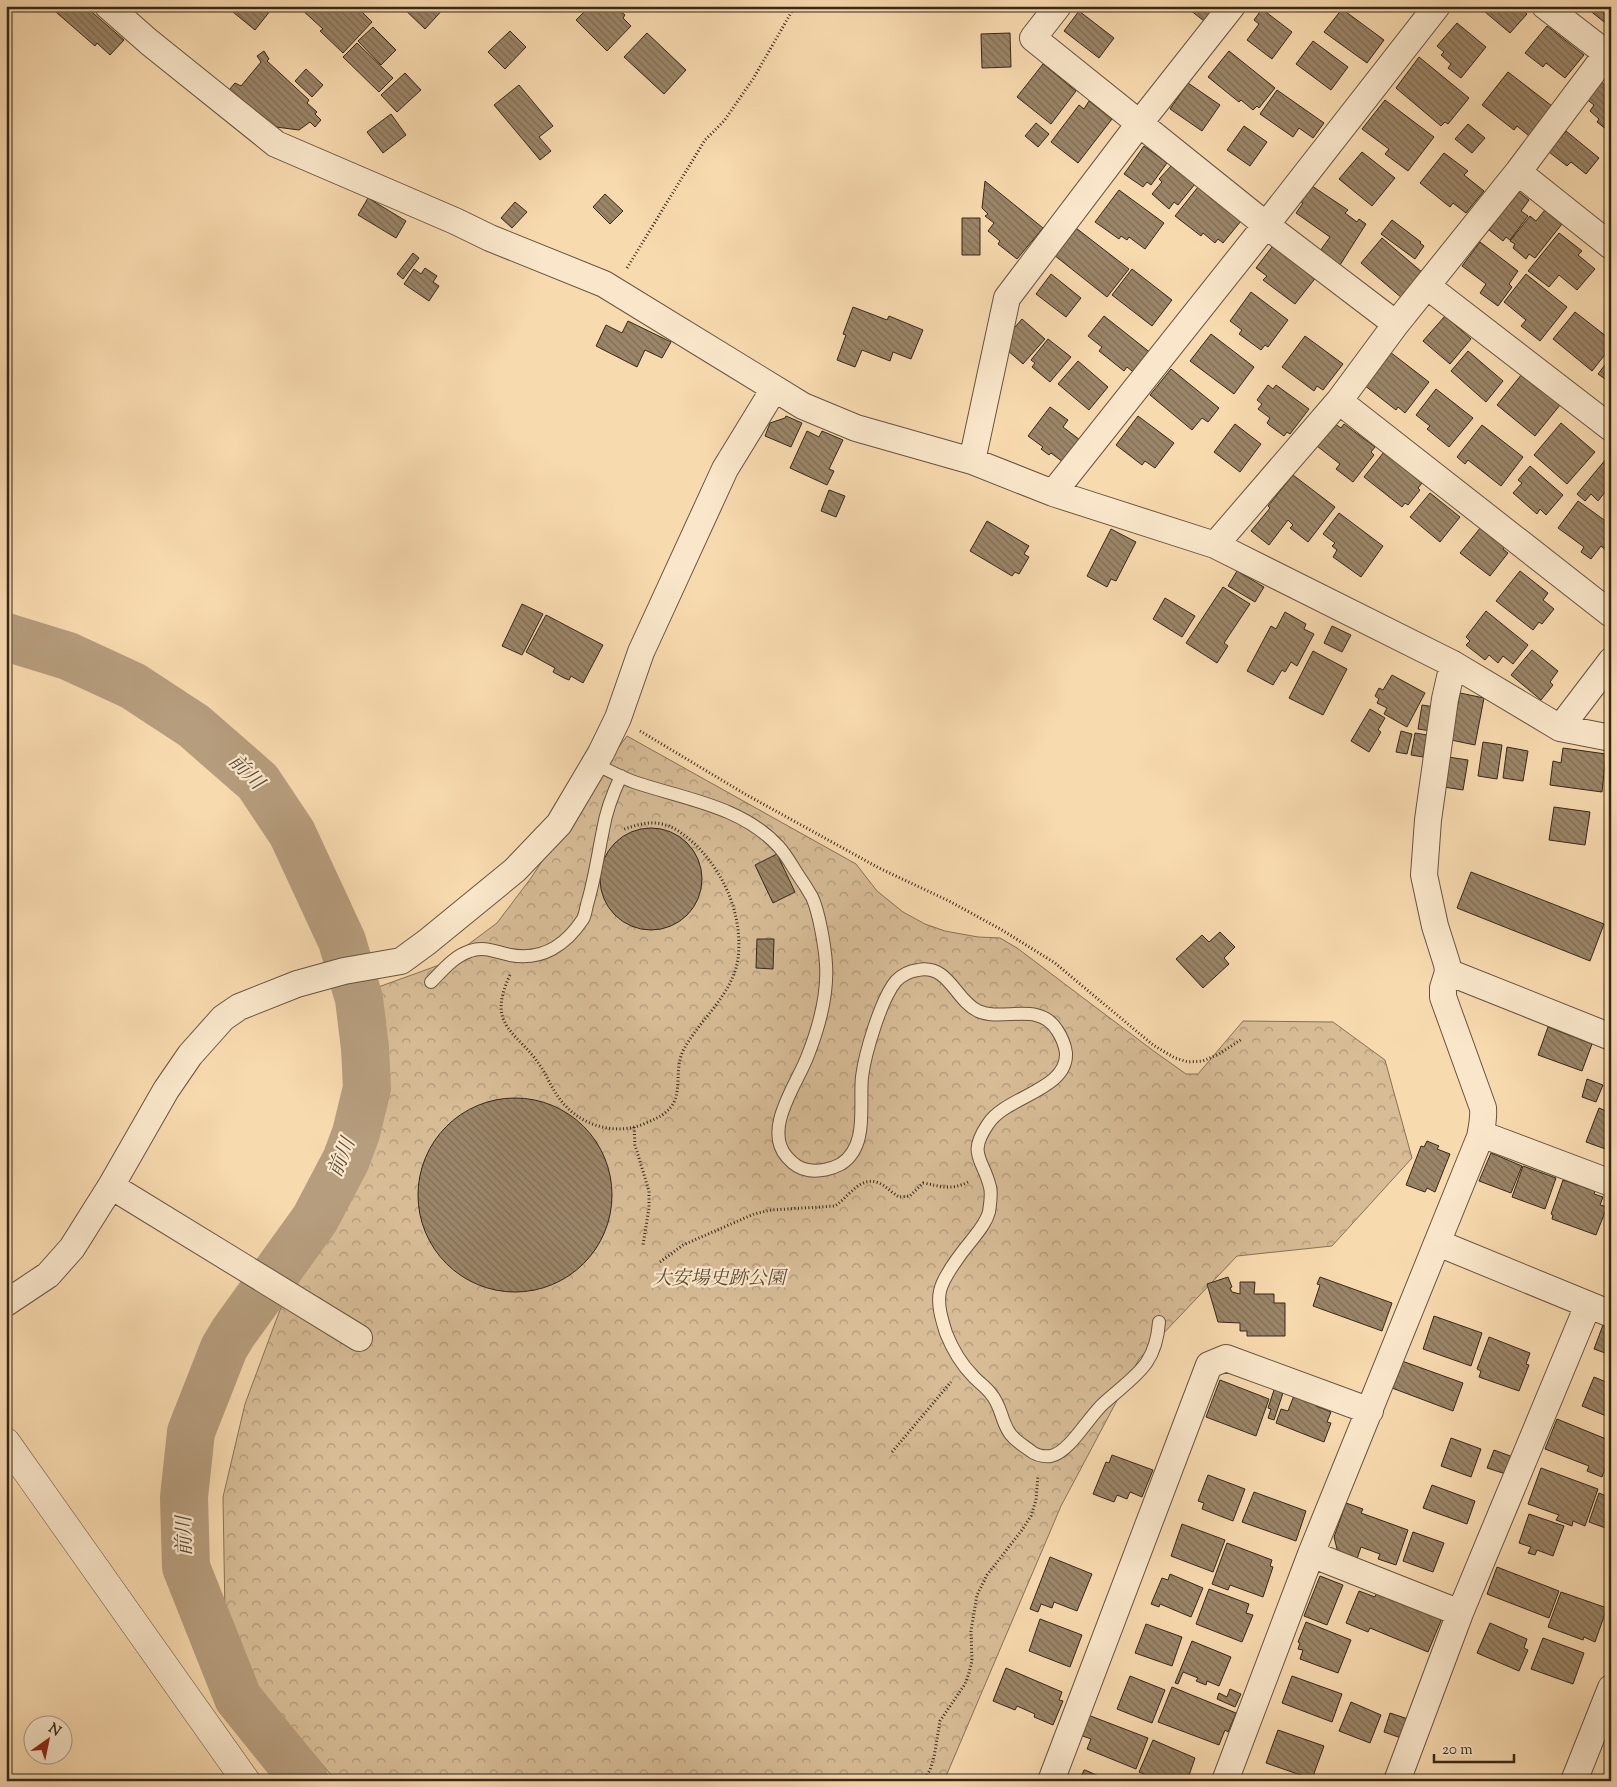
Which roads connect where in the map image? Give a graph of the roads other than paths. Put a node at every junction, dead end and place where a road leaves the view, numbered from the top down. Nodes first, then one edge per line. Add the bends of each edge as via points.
1 (108, 6) edge
2 (1058, 6) edge
3 (1232, 6) edge
4 (1436, 6) edge
5 (1545, 6) edge
6 (1609, 53) edge
7 (1139, 124) junction
8 (1518, 172) junction
9 (1266, 226) junction
10 (1611, 246) edge
11 (1427, 286) junction
12 (1396, 324) junction
13 (774, 389) junction
14 (1339, 401) junction
15 (1611, 428) edge
16 (972, 461) junction
17 (1053, 493) junction
18 (1215, 544) junction
19 (1611, 614) edge
20 (1611, 661) edge
21 (1453, 664) junction
22 (1560, 728) junction
23 (1611, 738) edge
24 (595, 764) junction
25 (621, 776) junction
26 (1448, 972) junction
27 (431, 982) dead end
28 (1611, 1037) edge
29 (1481, 1134) junction
30 (1611, 1183) edge
31 (111, 1186) junction
32 (1438, 1243) junction
33 (6, 1303) edge
34 (1599, 1310) edge
35 (1159, 1322) dead end
36 (358, 1338) dead end
37 (1370, 1411) junction
38 (6, 1442) edge
39 (1311, 1554) junction
40 (1460, 1613) junction
41 (1611, 1688) edge
42 (246, 1781) edge
43 (1051, 1781) edge
44 (1225, 1781) edge
45 (1397, 1781) edge
46 (1574, 1781) edge

1 - 13 street via 276,144 604,284
2 - 7 street via 1033,38
3 - 7 street
4 - 9 street
5 - 6 street
6 - 8 street
7 - 9 street
7 - 16 street via 1007,298
8 - 10 street
8 - 11 street
9 - 12 street
9 - 17 street
11 - 12 street
11 - 15 street
12 - 14 street
13 - 16 street via 803,406 856,428
13 - 24 street via 725,469 641,652 618,718
14 - 18 street
14 - 19 street
16 - 17 street
17 - 18 street
18 - 21 street
20 - 22 street
21 - 22 street
21 - 26 street via 1429,810 1424,875
22 - 23 street
24 - 25 lane
24 - 31 street via 559,824 515,870 401,961 344,971 289,987 223,1018 190,1055 166,1090
25 - 27 lane via 608,808 584,916 573,932 561,945 546,953 520,956 480,949 468,952
25 - 35 lane via 699,801 752,824 783,851 813,899 822,935 826,983 816,1034 787,1100 779,1128 778,1142 794,1164 805,1170 833,1168 848,1160 856,1149 866,1055 890,990 899,977 913,970 928,968 939,972 974,1010 993,1015 1022,1013 1042,1016 1053,1024 1062,1039 1066,1055 1056,1078 1005,1106 979,1138 976,1152 991,1188 988,1218 964,1249 940,1289 939,1307 951,1346 964,1366 992,1394 1013,1438 1037,1456 1062,1452 1103,1404 1148,1362 1155,1351
26 - 28 street
26 - 29 street via 1443,997 1483,1108
29 - 30 street
29 - 32 street
31 - 33 street via 72,1248 58,1264 48,1275
31 - 36 street
32 - 34 street
32 - 37 street
34 - 40 street
37 - 39 street
37 - 43 street via 1226,1358 1209,1365
38 - 42 street
39 - 40 street
39 - 44 street
40 - 45 street
41 - 46 street

